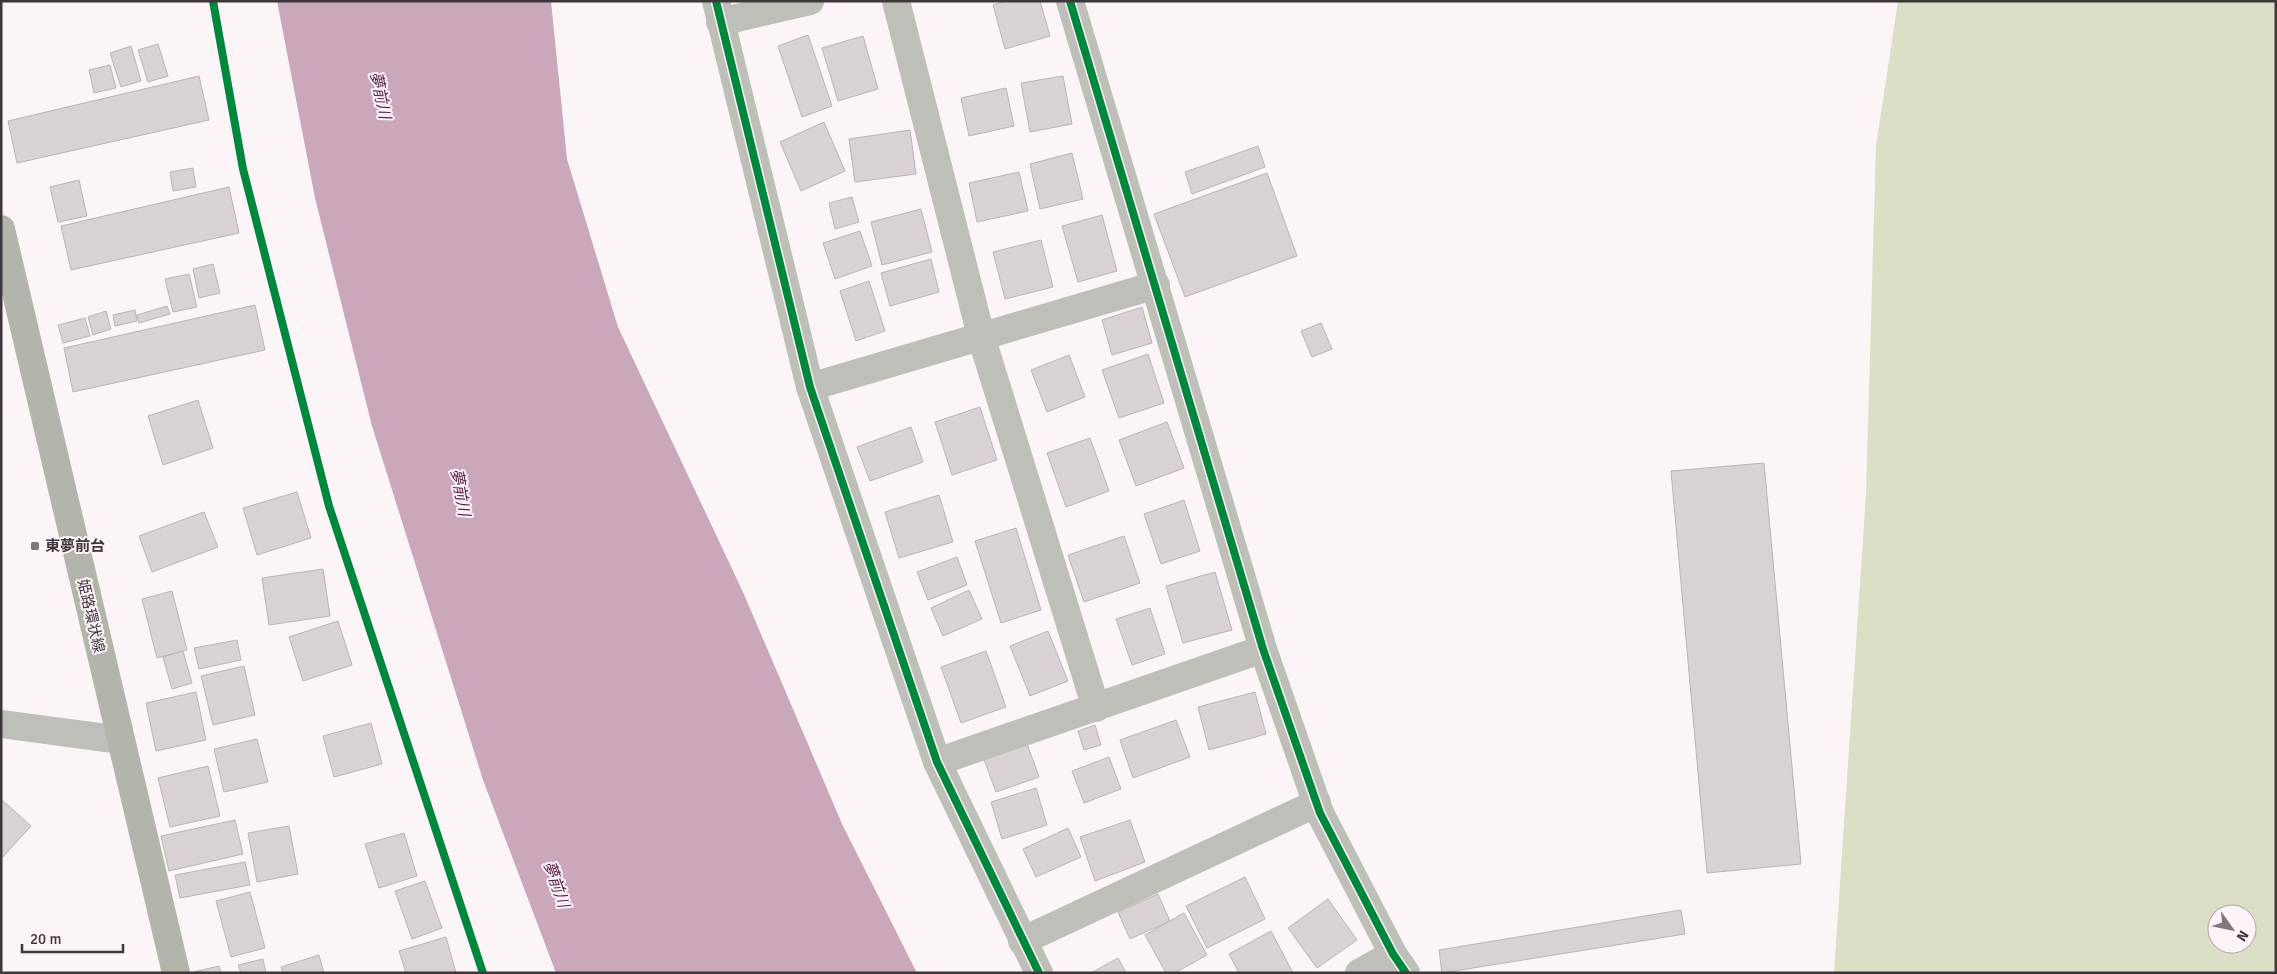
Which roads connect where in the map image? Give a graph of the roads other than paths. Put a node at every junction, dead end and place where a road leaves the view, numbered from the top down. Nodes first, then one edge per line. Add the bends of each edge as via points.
1 (810, 1) edge
2 (896, 1) edge
3 (1070, 1) edge
4 (718, 12) edge
5 (1, 229) edge
6 (1156, 285) junction
7 (981, 336) junction
8 (810, 387) junction
9 (1263, 649) junction
10 (1096, 708) junction
11 (1, 724) edge
12 (121, 740) junction
13 (938, 762) junction
14 (1317, 803) junction
15 (1022, 941) junction
16 (1399, 963) edge
17 (176, 973) edge
18 (1039, 973) edge
19 (1359, 973) edge

1 - 4 street
2 - 7 street
3 - 6 street
4 - 8 street
5 - 12 main road, 姫路環状線
6 - 7 street
6 - 9 street
7 - 8 street
7 - 10 street
8 - 13 street
9 - 10 street
9 - 14 street
10 - 13 street
11 - 12 street
12 - 17 main road, 姫路環状線
13 - 15 street
14 - 15 street
14 - 16 street
15 - 18 street
16 - 19 street

